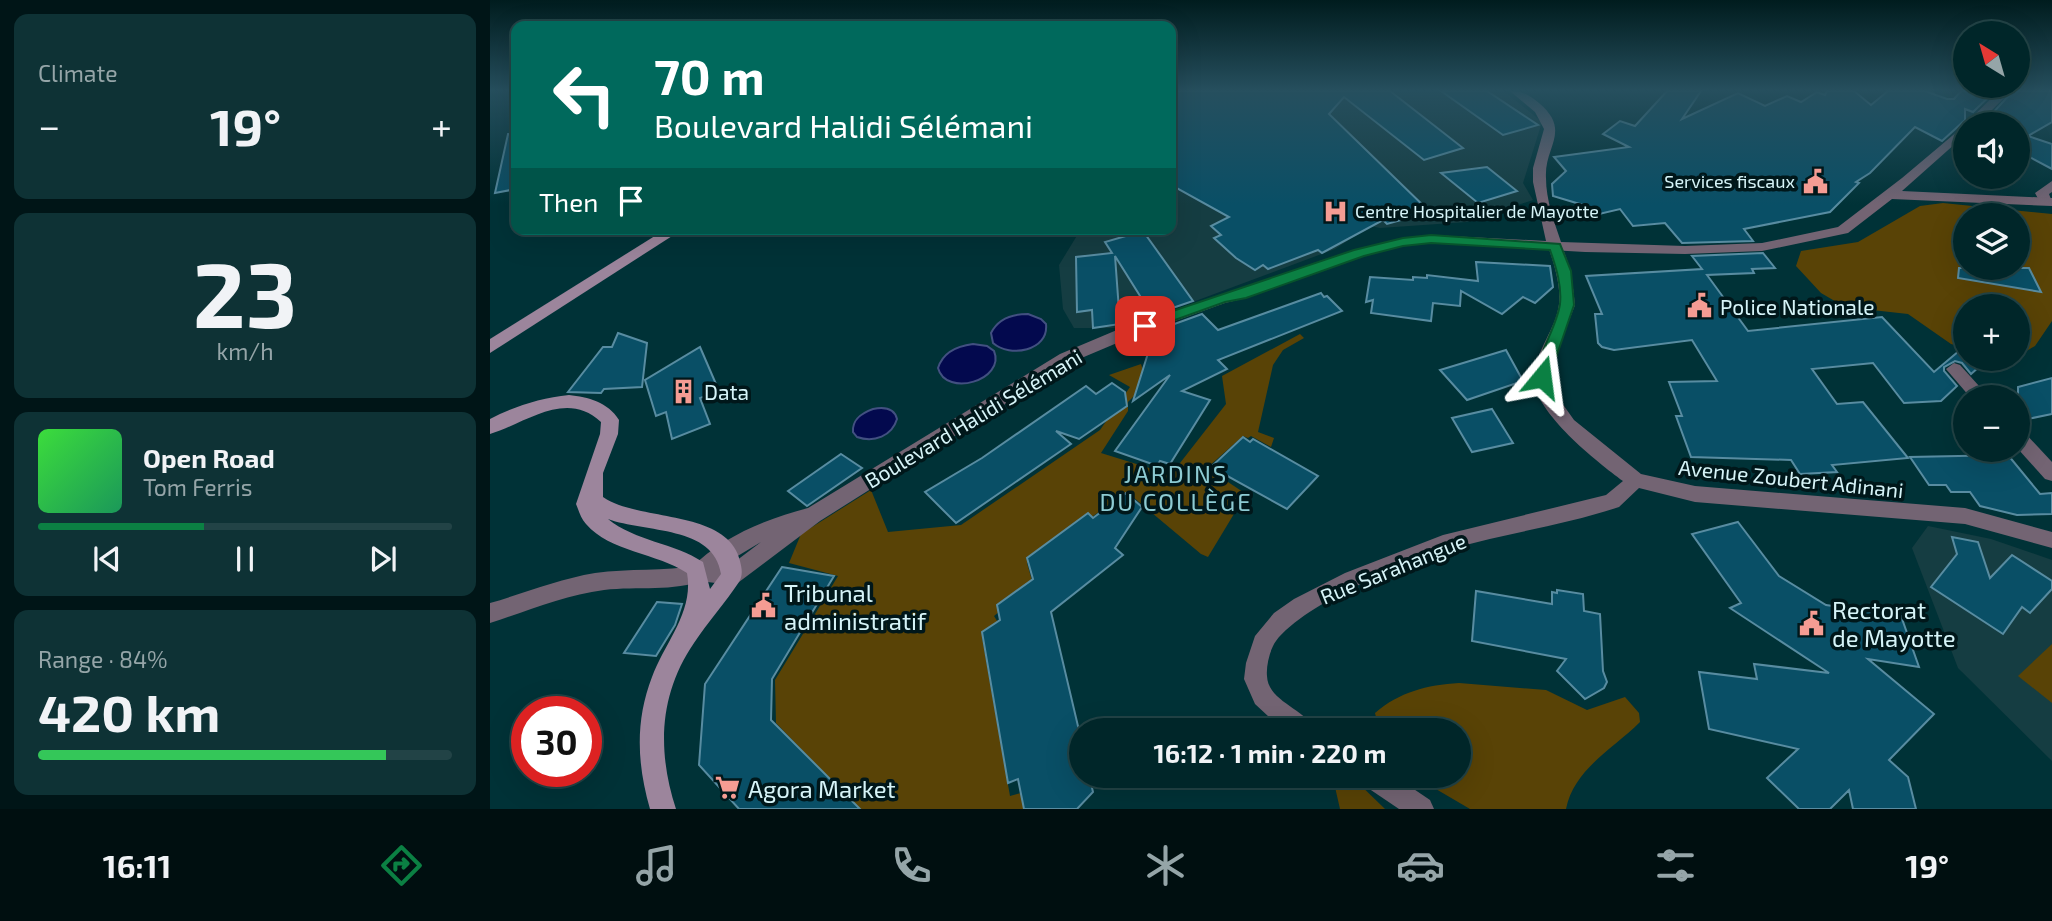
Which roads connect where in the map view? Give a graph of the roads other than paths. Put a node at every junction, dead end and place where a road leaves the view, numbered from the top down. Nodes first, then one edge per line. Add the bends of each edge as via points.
1 (1550, 129) edge
2 (1953, 140) edge
3 (1907, 181) junction
4 (2052, 185) edge
5 (1890, 195) junction
6 (1939, 195) junction
7 (2049, 202) edge
8 (667, 235) edge
9 (1555, 246) junction
10 (490, 347) edge
11 (1956, 371) edge
12 (1969, 385) edge
13 (490, 427) edge
14 (2030, 451) edge
15 (2052, 474) edge
16 (594, 479) junction
17 (1636, 480) junction
18 (813, 515) junction
19 (2052, 540) edge
20 (725, 550) junction
21 (698, 574) junction
22 (732, 576) junction
23 (490, 612) edge
24 (685, 636) junction
25 (1287, 718) edge
26 (1390, 788) edge
27 (663, 809) edge
28 (1420, 809) edge

1 - 9 street, Avenue Zoubert Adinani via 1539,169 1540,192
2 - 3 street, Boulevard Halidi Sélémani
3 - 5 street, Boulevard Halidi Sélémani
3 - 6 street
4 - 7 street via 2042,193
5 - 6 street
5 - 9 street, Boulevard Halidi Sélémani via 1843,230 1762,247
6 - 7 street
8 - 10 main road
9 - 17 street, Avenue Zoubert Adinani via 1564,271 1567,305 1545,362 1544,390 1568,425
9 - 18 street, Boulevard Halidi Sélémani via 1431,239 1403,242 1130,331 1066,358
11 - 12 street
13 - 16 main road via 558,402 601,408 610,421 609,434
14 - 15 street
16 - 20 main road via 593,500 612,513 693,530
16 - 21 main road via 583,499 592,520 626,538 684,558
17 - 19 street, Avenue Zoubert Adinani via 1695,494 1965,516
17 - 25 street, Rue Sarahangue via 1612,501 1437,545 1335,589 1281,621 1268,634 1254,676 1268,703
18 - 20 street, Boulevard Halidi Sélémani via 789,520
18 - 22 street, Boulevard Halidi Sélémani
20 - 21 street, Boulevard Halidi Sélémani
20 - 22 main road
21 - 22 street
21 - 23 street via 580,585
21 - 24 main road via 697,603
22 - 24 main road
24 - 27 main road via 657,694 650,736 650,766
26 - 28 street

